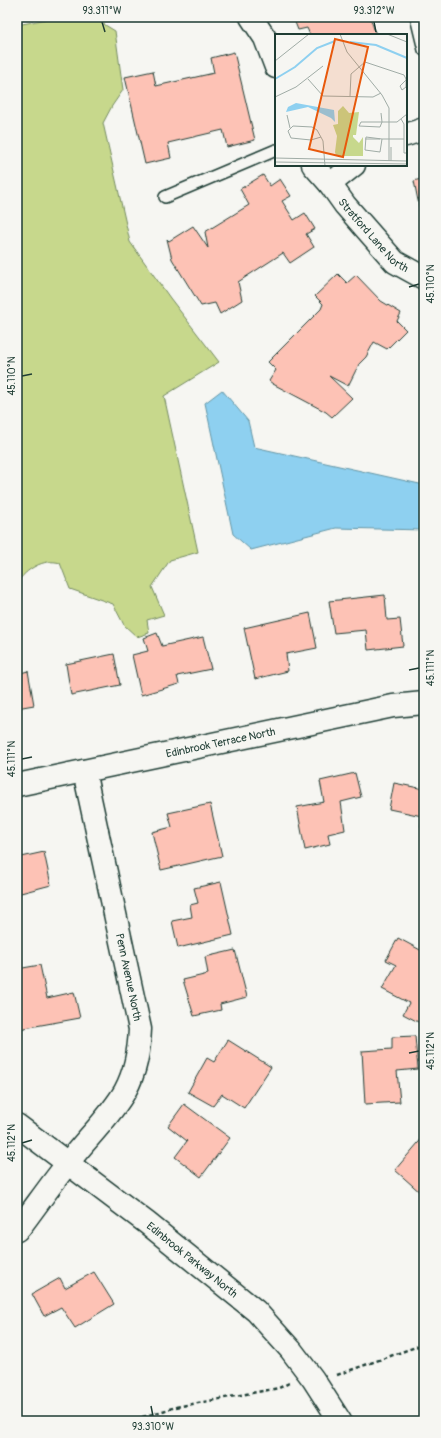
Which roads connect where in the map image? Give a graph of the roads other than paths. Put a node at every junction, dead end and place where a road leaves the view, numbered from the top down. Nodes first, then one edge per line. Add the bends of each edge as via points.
1 (251, 17) edge
2 (416, 17) edge
3 (424, 50) edge
4 (275, 64) edge
5 (424, 129) edge
6 (407, 135) edge
7 (275, 150) edge
8 (314, 166) edge
9 (353, 166) edge
10 (330, 184) junction
11 (165, 197) dead end
12 (424, 278) edge
13 (424, 703) edge
14 (84, 771) junction
15 (17, 785) edge
16 (17, 1125) edge
17 (68, 1163) junction
18 (17, 1230) edge
19 (340, 1421) edge

1 - 4 street via 265,38
2 - 3 lane
5 - 6 street
7 - 11 lane
8 - 10 street, Stratford Lane North
9 - 10 street
10 - 12 street, Stratford Lane North via 395,262
13 - 14 street, Edinbrook Terrace North via 393,706
14 - 15 street, Edinbrook Terrace North
14 - 17 street, Penn Avenue North via 140,1029 139,1051 125,1091
16 - 17 street, Edinbrook Parkway North
17 - 18 street, Penn Avenue North
17 - 19 street, Edinbrook Parkway North via 256,1311 313,1378

